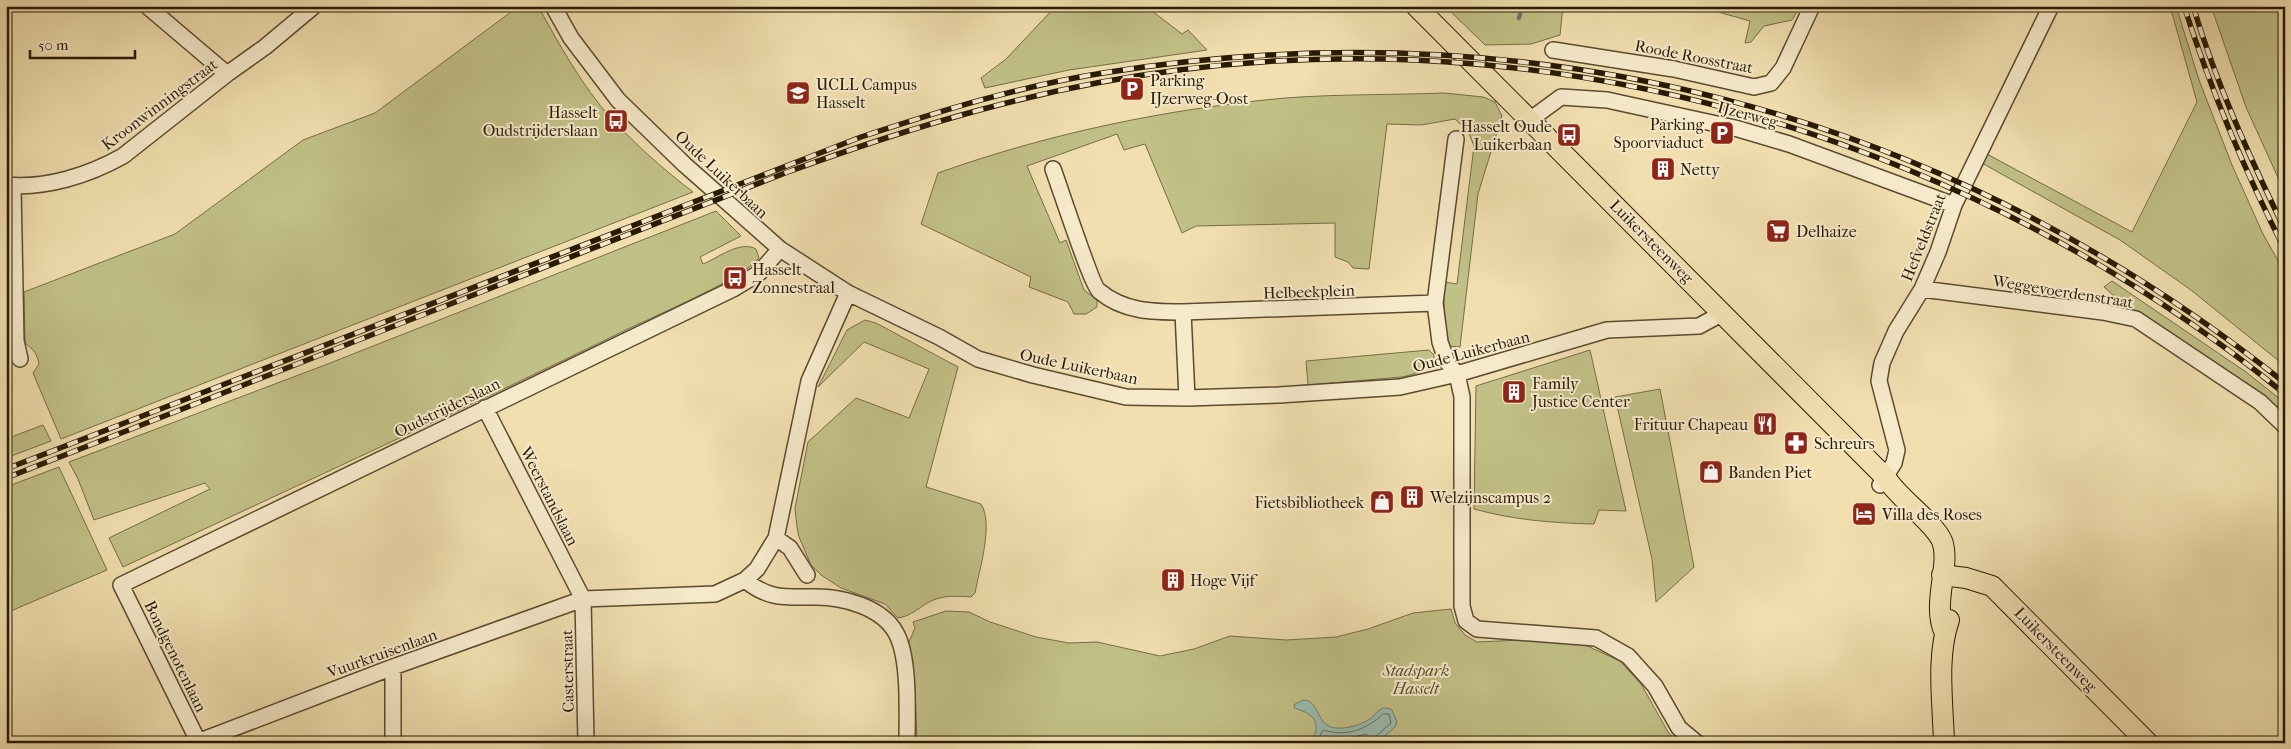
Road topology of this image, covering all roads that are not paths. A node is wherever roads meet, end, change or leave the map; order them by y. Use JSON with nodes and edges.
{"nodes":[{"id":1,"x":146,"y":6,"type":"edge"},
{"id":2,"x":314,"y":6,"type":"edge"},
{"id":3,"x":553,"y":6,"type":"edge"},
{"id":4,"x":1416,"y":6,"type":"edge"},
{"id":5,"x":1812,"y":6,"type":"edge"},
{"id":6,"x":2051,"y":6,"type":"edge"},
{"id":7,"x":1553,"y":50,"type":"dead end"},
{"id":8,"x":227,"y":74,"type":"junction"},
{"id":9,"x":1531,"y":119,"type":"junction"},
{"id":10,"x":1456,"y":139,"type":"dead end"},
{"id":11,"x":1053,"y":169,"type":"dead end"},
{"id":12,"x":10,"y":185,"type":"edge"},
{"id":13,"x":1954,"y":205,"type":"junction"},
{"id":14,"x":780,"y":249,"type":"junction"},
{"id":15,"x":1922,"y":289,"type":"junction"},
{"id":16,"x":848,"y":293,"type":"junction"},
{"id":17,"x":1435,"y":303,"type":"junction"},
{"id":18,"x":1183,"y":312,"type":"junction"},
{"id":19,"x":1723,"y":313,"type":"junction"},
{"id":20,"x":20,"y":359,"type":"dead end"},
{"id":21,"x":1457,"y":374,"type":"junction"},
{"id":22,"x":1187,"y":398,"type":"junction"},
{"id":23,"x":485,"y":408,"type":"junction"},
{"id":24,"x":2285,"y":426,"type":"edge"},
{"id":25,"x":1883,"y":482,"type":"junction"},
{"id":26,"x":776,"y":538,"type":"junction"},
{"id":27,"x":807,"y":574,"type":"dead end"},
{"id":28,"x":1947,"y":576,"type":"junction"},
{"id":29,"x":745,"y":580,"type":"junction"},
{"id":30,"x":121,"y":585,"type":"joint"},
{"id":31,"x":584,"y":599,"type":"junction"},
{"id":32,"x":393,"y":667,"type":"junction"},
{"id":33,"x":197,"y":742,"type":"edge"},
{"id":34,"x":393,"y":743,"type":"edge"},
{"id":35,"x":586,"y":743,"type":"edge"},
{"id":36,"x":907,"y":743,"type":"edge"},
{"id":37,"x":1697,"y":743,"type":"edge"},
{"id":38,"x":1944,"y":743,"type":"edge"},
{"id":39,"x":2148,"y":743,"type":"edge"}],
"edges":[{"from":1,"to":8,"type":"street"},
{"from":2,"to":8,"type":"street","name":"Kroonwinningstraat"},
{"from":3,"to":14,"type":"street","name":"Oude Luikerbaan"},
{"from":4,"to":9,"type":"main road","name":"Luikersteenweg"},
{"from":5,"to":7,"type":"street","name":"Roode Roosstraat"},
{"from":6,"to":13,"type":"street","name":"Hefveldstraat"},
{"from":8,"to":12,"type":"street","name":"Kroonwinningstraat"},
{"from":9,"to":13,"type":"street","name":"IJzerweg"},
{"from":9,"to":19,"type":"main road","name":"Luikersteenweg"},
{"from":10,"to":17,"type":"street"},
{"from":11,"to":18,"type":"street","name":"Helbeekplein"},
{"from":12,"to":20,"type":"street"},
{"from":13,"to":15,"type":"street","name":"Hefveldstraat"},
{"from":14,"to":16,"type":"street","name":"Oude Luikerbaan"},
{"from":14,"to":23,"type":"street","name":"Oudstrijderslaan"},
{"from":15,"to":24,"type":"street","name":"Weggevoerdenstraat"},
{"from":15,"to":25,"type":"street","name":"Hefveldstraat"},
{"from":16,"to":22,"type":"street","name":"Oude Luikerbaan"},
{"from":16,"to":26,"type":"street"},
{"from":17,"to":18,"type":"street","name":"Helbeekplein"},
{"from":17,"to":21,"type":"street"},
{"from":18,"to":22,"type":"street"},
{"from":19,"to":21,"type":"street","name":"Oude Luikerbaan"},
{"from":19,"to":25,"type":"main road","name":"Luikersteenweg"},
{"from":21,"to":22,"type":"street","name":"Oude Luikerbaan"},
{"from":21,"to":37,"type":"street"},
{"from":23,"to":30,"type":"street","name":"Oudstrijderslaan"},
{"from":23,"to":31,"type":"street","name":"Weerstandslaan"},
{"from":25,"to":28,"type":"main road","name":"Luikersteenweg"},
{"from":26,"to":27,"type":"street"},
{"from":26,"to":29,"type":"street"},
{"from":28,"to":38,"type":"main road"},
{"from":28,"to":39,"type":"main road","name":"Luikersteenweg"},
{"from":29,"to":31,"type":"street","name":"Vuurkruisenlaan"},
{"from":29,"to":36,"type":"street"},
{"from":30,"to":33,"type":"street","name":"Bondgenotenlaan"},
{"from":31,"to":32,"type":"street","name":"Vuurkruisenlaan"},
{"from":31,"to":35,"type":"street","name":"Casterstraat"},
{"from":32,"to":33,"type":"street","name":"Vuurkruisenlaan"},
{"from":32,"to":34,"type":"street"}]}
